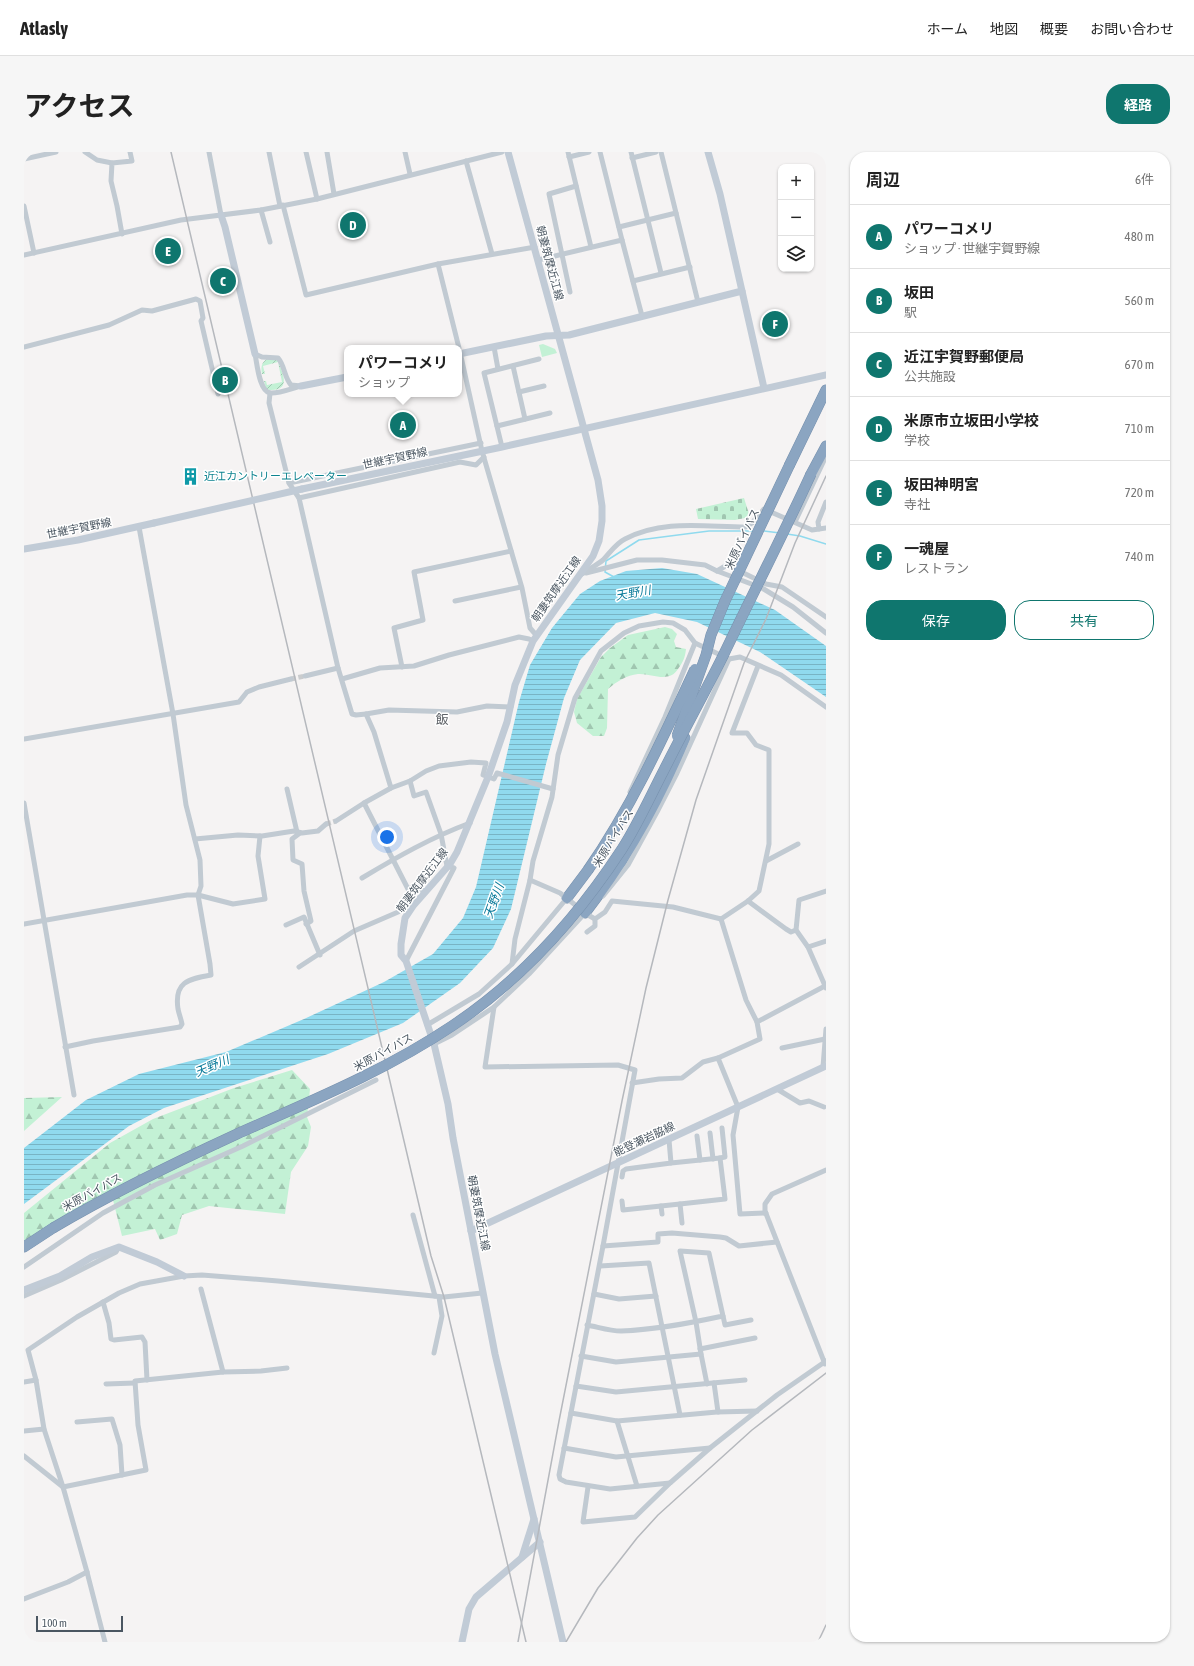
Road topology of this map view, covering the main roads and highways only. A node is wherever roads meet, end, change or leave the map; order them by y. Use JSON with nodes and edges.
{"nodes":[{"id":1,"x":508,"y":152,"type":"edge"},
{"id":2,"x":708,"y":152,"type":"edge"},
{"id":3,"x":221,"y":215,"type":"road end"},
{"id":4,"x":742,"y":291,"type":"junction"},
{"id":5,"x":558,"y":336,"type":"junction"},
{"id":6,"x":462,"y":351,"type":"edge"},
{"id":7,"x":255,"y":354,"type":"road end"},
{"id":8,"x":826,"y":375,"type":"edge"},
{"id":9,"x":344,"y":378,"type":"edge"},
{"id":10,"x":301,"y":386,"type":"road end"},
{"id":11,"x":764,"y":388,"type":"junction"},
{"id":12,"x":826,"y":390,"type":"edge"},
{"id":13,"x":584,"y":429,"type":"junction"},
{"id":14,"x":826,"y":446,"type":"edge"},
{"id":15,"x":24,"y":549,"type":"edge"},
{"id":16,"x":711,"y":635,"type":"junction"},
{"id":17,"x":696,"y":710,"type":"junction"},
{"id":18,"x":664,"y":769,"type":"junction"},
{"id":19,"x":566,"y":897,"type":"road end"},
{"id":20,"x":586,"y":914,"type":"road end"},
{"id":21,"x":824,"y":1066,"type":"edge"},
{"id":22,"x":471,"y":1231,"type":"junction"},
{"id":23,"x":24,"y":1247,"type":"edge"},
{"id":24,"x":184,"y":1276,"type":"road end"},
{"id":25,"x":24,"y":1290,"type":"edge"},
{"id":26,"x":534,"y":1518,"type":"junction"},
{"id":27,"x":540,"y":1542,"type":"junction"},
{"id":28,"x":522,"y":1557,"type":"junction"},
{"id":29,"x":462,"y":1642,"type":"edge"},
{"id":30,"x":563,"y":1642,"type":"edge"}],
"edges":[{"from":1,"to":5,"type":"main road","name":"朝妻筑摩近江線"},
{"from":2,"to":4,"type":"main road"},
{"from":3,"to":7,"type":"main road"},
{"from":4,"to":5,"type":"main road"},
{"from":4,"to":11,"type":"main road"},
{"from":5,"to":6,"type":"main road"},
{"from":5,"to":13,"type":"main road","name":"朝妻筑摩近江線"},
{"from":8,"to":11,"type":"main road","name":"世継宇賀野線"},
{"from":9,"to":10,"type":"main road"},
{"from":11,"to":13,"type":"main road","name":"世継宇賀野線"},
{"from":12,"to":16,"type":"highway","name":"米原バイパス","bridge":true},
{"from":13,"to":15,"type":"main road","name":"世継宇賀野線","bridge":true},
{"from":13,"to":22,"type":"main road","name":"朝妻筑摩近江線"},
{"from":14,"to":17,"type":"highway","name":"米原バイパス","bridge":true},
{"from":16,"to":18,"type":"highway","name":"米原バイパス","bridge":true},
{"from":16,"to":19,"type":"highway","bridge":true},
{"from":17,"to":18,"type":"highway","name":"米原バイパス","bridge":true},
{"from":17,"to":20,"type":"highway","bridge":true},
{"from":18,"to":23,"type":"highway","name":"米原バイパス","bridge":true},
{"from":21,"to":22,"type":"main road","name":"能登瀬岩脇線"},
{"from":22,"to":26,"type":"main road","name":"朝妻筑摩近江線"},
{"from":24,"to":25,"type":"main road"},
{"from":26,"to":27,"type":"main road","name":"朝妻筑摩近江線"},
{"from":26,"to":28,"type":"main road"},
{"from":27,"to":28,"type":"main road"},
{"from":27,"to":30,"type":"main road","name":"朝妻筑摩近江線"},
{"from":28,"to":29,"type":"main road"}]}
